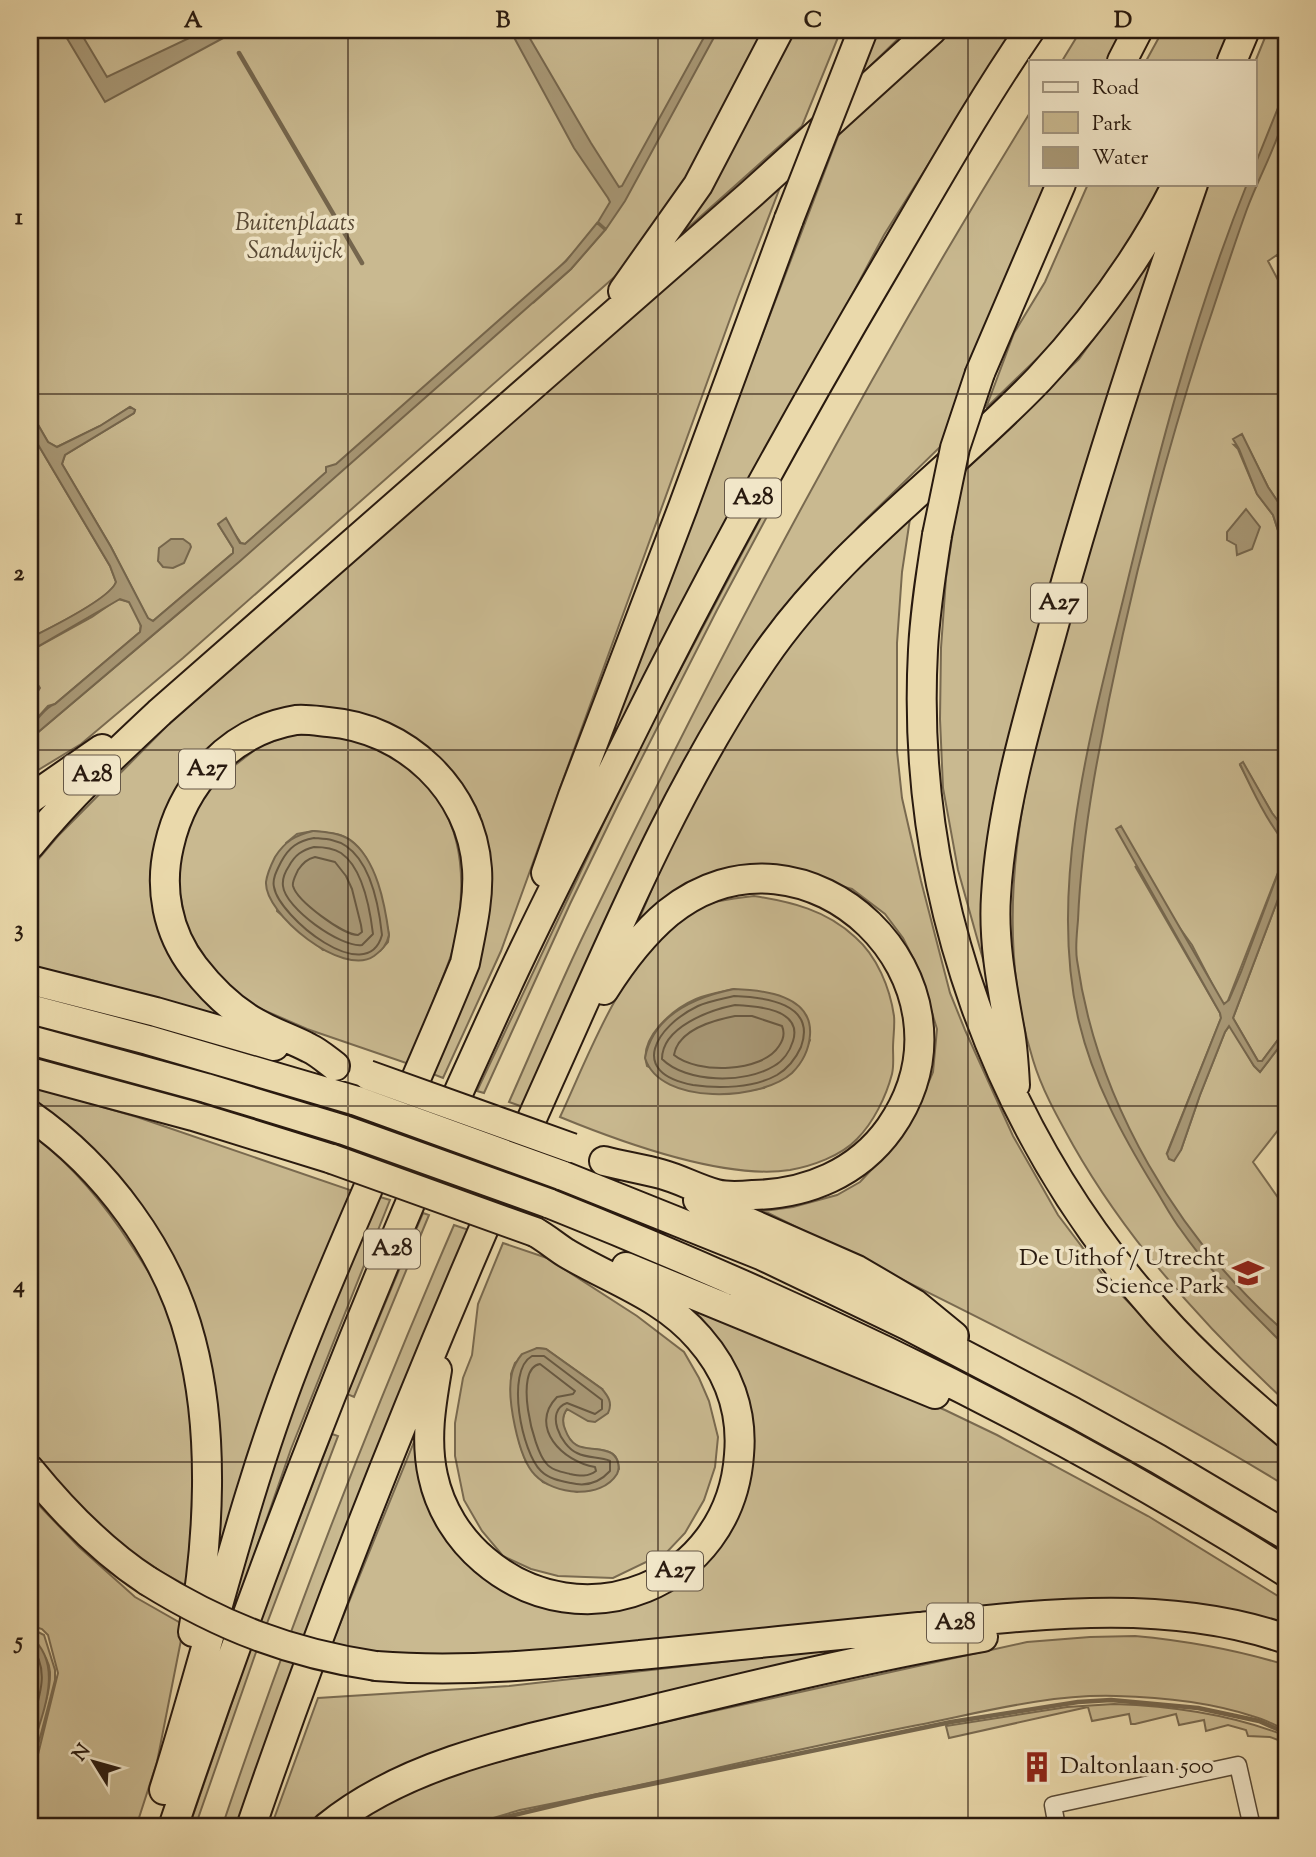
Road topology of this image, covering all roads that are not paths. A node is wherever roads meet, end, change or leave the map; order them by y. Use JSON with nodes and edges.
{"nodes":[{"id":1,"x":779,"y":30,"type":"edge"},
{"id":2,"x":863,"y":30,"type":"edge"},
{"id":3,"x":932,"y":30,"type":"edge"},
{"id":4,"x":1030,"y":30,"type":"edge"},
{"id":5,"x":1138,"y":30,"type":"edge"},
{"id":6,"x":1247,"y":30,"type":"edge"},
{"id":7,"x":1123,"y":60,"type":"edge"},
{"id":8,"x":1234,"y":60,"type":"edge"},
{"id":9,"x":1060,"y":186,"type":"edge"},
{"id":10,"x":1176,"y":186,"type":"edge"},
{"id":11,"x":1192,"y":186,"type":"edge"},
{"id":12,"x":588,"y":337,"type":"junction"},
{"id":13,"x":160,"y":712,"type":"junction"},
{"id":14,"x":30,"y":799,"type":"edge"},
{"id":15,"x":30,"y":845,"type":"edge"},
{"id":16,"x":30,"y":980,"type":"edge"},
{"id":17,"x":507,"y":985,"type":"junction"},
{"id":18,"x":30,"y":1009,"type":"edge"},
{"id":19,"x":30,"y":1040,"type":"edge"},
{"id":20,"x":563,"y":1049,"type":"junction"},
{"id":21,"x":335,"y":1066,"type":"junction"},
{"id":22,"x":30,"y":1072,"type":"edge"},
{"id":23,"x":1017,"y":1105,"type":"junction"},
{"id":24,"x":30,"y":1115,"type":"edge"},
{"id":25,"x":604,"y":1161,"type":"junction"},
{"id":26,"x":535,"y":1231,"type":"junction"},
{"id":27,"x":444,"y":1324,"type":"junction"},
{"id":28,"x":996,"y":1370,"type":"junction"},
{"id":29,"x":1286,"y":1433,"type":"edge"},
{"id":30,"x":1056,"y":1437,"type":"junction"},
{"id":31,"x":30,"y":1471,"type":"edge"},
{"id":32,"x":1286,"y":1535,"type":"edge"},
{"id":33,"x":1286,"y":1572,"type":"edge"},
{"id":34,"x":1124,"y":1613,"type":"junction"},
{"id":35,"x":1286,"y":1639,"type":"edge"},
{"id":36,"x":164,"y":1790,"type":"junction"},
{"id":37,"x":155,"y":1827,"type":"edge"},
{"id":38,"x":173,"y":1827,"type":"edge"},
{"id":39,"x":251,"y":1827,"type":"edge"},
{"id":40,"x":327,"y":1827,"type":"edge"},
{"id":41,"x":1057,"y":1827,"type":"edge"},
{"id":42,"x":1252,"y":1827,"type":"edge"}],
"edges":[{"from":1,"to":12,"type":"highway","number":"A28"},
{"from":2,"to":17,"type":"highway","number":"A28","bridge":true},
{"from":3,"to":12,"type":"highway","number":"A28"},
{"from":4,"to":17,"type":"highway","number":"A28"},
{"from":5,"to":7,"type":"highway"},
{"from":6,"to":8,"type":"highway"},
{"from":9,"to":23,"type":"highway","bridge":true},
{"from":10,"to":20,"type":"highway"},
{"from":11,"to":23,"type":"highway","number":"A27"},
{"from":12,"to":13,"type":"highway","number":"A28"},
{"from":13,"to":14,"type":"highway","number":"A28"},
{"from":13,"to":15,"type":"highway","number":"A28"},
{"from":16,"to":21,"type":"highway","number":"A27"},
{"from":17,"to":38,"type":"highway","number":"A28"},
{"from":18,"to":28,"type":"highway","number":"A27","bridge":true},
{"from":19,"to":30,"type":"highway","number":"A27","bridge":true},
{"from":20,"to":25,"type":"highway"},
{"from":20,"to":27,"type":"highway"},
{"from":21,"to":25,"type":"highway","number":"A27","bridge":true},
{"from":21,"to":36,"type":"highway","number":"A27"},
{"from":22,"to":26,"type":"highway","number":"A27","bridge":true},
{"from":23,"to":29,"type":"highway","number":"A27"},
{"from":24,"to":36,"type":"highway","number":"A27"},
{"from":25,"to":28,"type":"highway","number":"A27"},
{"from":26,"to":27,"type":"highway","number":"A27"},
{"from":26,"to":30,"type":"highway","number":"A27"},
{"from":27,"to":39,"type":"highway"},
{"from":28,"to":32,"type":"highway","number":"A27"},
{"from":30,"to":33,"type":"highway","number":"A27"},
{"from":31,"to":34,"type":"highway","number":"A28","bridge":true},
{"from":34,"to":35,"type":"highway","number":"A28"},
{"from":34,"to":40,"type":"highway","number":"A28"},
{"from":36,"to":37,"type":"highway","number":"A27"},
{"from":41,"to":42,"type":"street"}]}
